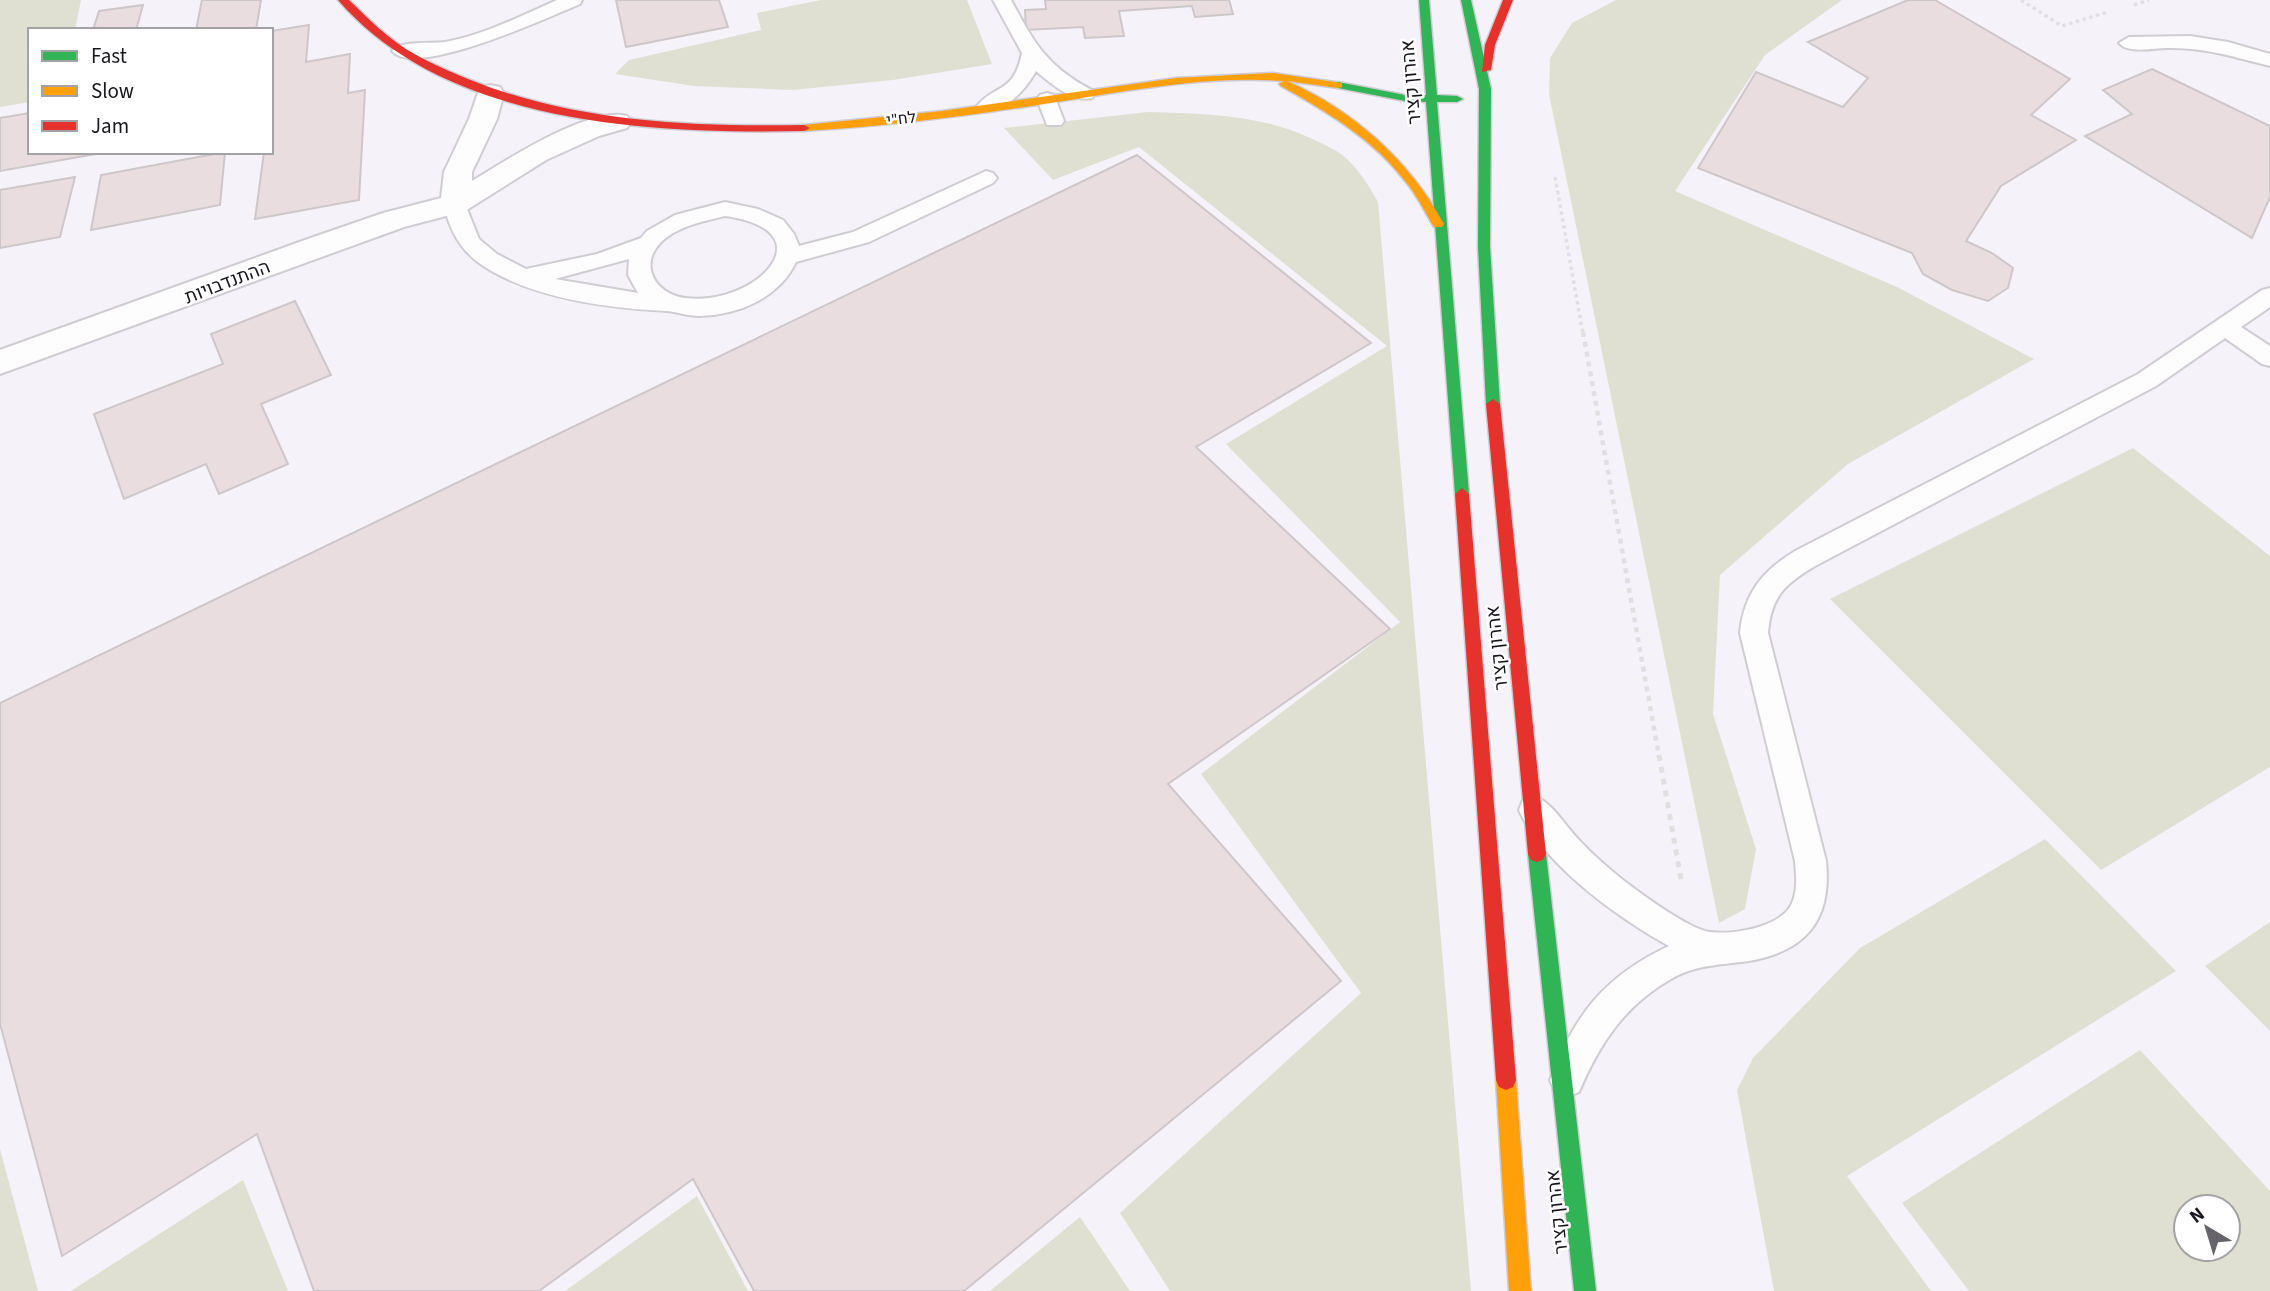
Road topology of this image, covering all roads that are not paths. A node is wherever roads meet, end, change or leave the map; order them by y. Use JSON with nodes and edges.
{"nodes":[{"id":1,"x":343,"y":0,"type":"edge"},
{"id":2,"x":573,"y":0,"type":"edge"},
{"id":3,"x":1002,"y":0,"type":"edge"},
{"id":4,"x":1424,"y":0,"type":"edge"},
{"id":5,"x":1466,"y":0,"type":"edge"},
{"id":6,"x":1508,"y":0,"type":"edge"},
{"id":7,"x":475,"y":40,"type":"junction"},
{"id":8,"x":2129,"y":43,"type":"dead end"},
{"id":9,"x":401,"y":51,"type":"junction"},
{"id":10,"x":1031,"y":53,"type":"junction"},
{"id":11,"x":2270,"y":60,"type":"edge"},
{"id":12,"x":1266,"y":75,"type":"junction"},
{"id":13,"x":461,"y":81,"type":"junction"},
{"id":14,"x":1485,"y":89,"type":"junction"},
{"id":15,"x":490,"y":93,"type":"junction"},
{"id":16,"x":1085,"y":94,"type":"junction"},
{"id":17,"x":1047,"y":99,"type":"junction"},
{"id":18,"x":1433,"y":100,"type":"junction"},
{"id":19,"x":986,"y":107,"type":"junction"},
{"id":20,"x":617,"y":121,"type":"junction"},
{"id":21,"x":1054,"y":121,"type":"dead end"},
{"id":22,"x":986,"y":178,"type":"dead end"},
{"id":23,"x":455,"y":204,"type":"junction"},
{"id":24,"x":646,"y":244,"type":"junction"},
{"id":25,"x":1444,"y":247,"type":"junction"},
{"id":26,"x":787,"y":257,"type":"junction"},
{"id":27,"x":512,"y":273,"type":"junction"},
{"id":28,"x":2270,"y":296,"type":"edge"},
{"id":29,"x":674,"y":305,"type":"junction"},
{"id":30,"x":2225,"y":327,"type":"junction"},
{"id":31,"x":2270,"y":358,"type":"edge"},
{"id":32,"x":0,"y":362,"type":"edge"},
{"id":33,"x":1532,"y":807,"type":"junction"},
{"id":34,"x":1708,"y":948,"type":"junction"},
{"id":35,"x":1564,"y":1094,"type":"junction"},
{"id":36,"x":1520,"y":1291,"type":"edge"},
{"id":37,"x":1586,"y":1291,"type":"edge"}],
"edges":[{"from":1,"to":9,"type":"street","name":"לח\"י"},
{"from":2,"to":7,"type":"lane"},
{"from":3,"to":10,"type":"lane"},
{"from":4,"to":18,"type":"street","name":"אהרון קציר"},
{"from":5,"to":14,"type":"street","name":"אהרון קציר"},
{"from":6,"to":14,"type":"street"},
{"from":7,"to":9,"type":"lane"},
{"from":7,"to":13,"type":"lane"},
{"from":8,"to":11,"type":"lane"},
{"from":9,"to":13,"type":"street","name":"לח\"י"},
{"from":10,"to":16,"type":"lane"},
{"from":10,"to":19,"type":"lane"},
{"from":12,"to":16,"type":"street","name":"לח\"י"},
{"from":12,"to":18,"type":"street","name":"לח\"י"},
{"from":12,"to":25,"type":"street"},
{"from":13,"to":15,"type":"street","name":"לח\"י"},
{"from":14,"to":18,"type":"street","name":"לח\"י"},
{"from":14,"to":33,"type":"street","name":"אהרון קציר"},
{"from":15,"to":20,"type":"street","name":"לח\"י"},
{"from":15,"to":23,"type":"street"},
{"from":16,"to":17,"type":"street","name":"לח\"י"},
{"from":17,"to":19,"type":"street","name":"לח\"י"},
{"from":17,"to":21,"type":"lane"},
{"from":18,"to":25,"type":"street","name":"אהרון קציר"},
{"from":19,"to":20,"type":"street","name":"לח\"י"},
{"from":20,"to":23,"type":"street","name":"ההתנדבויות"},
{"from":22,"to":26,"type":"lane"},
{"from":23,"to":27,"type":"lane"},
{"from":23,"to":32,"type":"street","name":"ההתנדבויות"},
{"from":24,"to":26,"type":"lane"},
{"from":24,"to":27,"type":"lane"},
{"from":24,"to":29,"type":"lane"},
{"from":25,"to":36,"type":"street","name":"אהרון קציר"},
{"from":26,"to":29,"type":"lane"},
{"from":27,"to":29,"type":"lane"},
{"from":28,"to":30,"type":"lane"},
{"from":30,"to":31,"type":"lane"},
{"from":30,"to":34,"type":"lane"},
{"from":33,"to":34,"type":"lane"},
{"from":33,"to":35,"type":"street","name":"אהרון קציר"},
{"from":34,"to":35,"type":"lane"},
{"from":35,"to":37,"type":"street","name":"אהרון קציר"}]}
